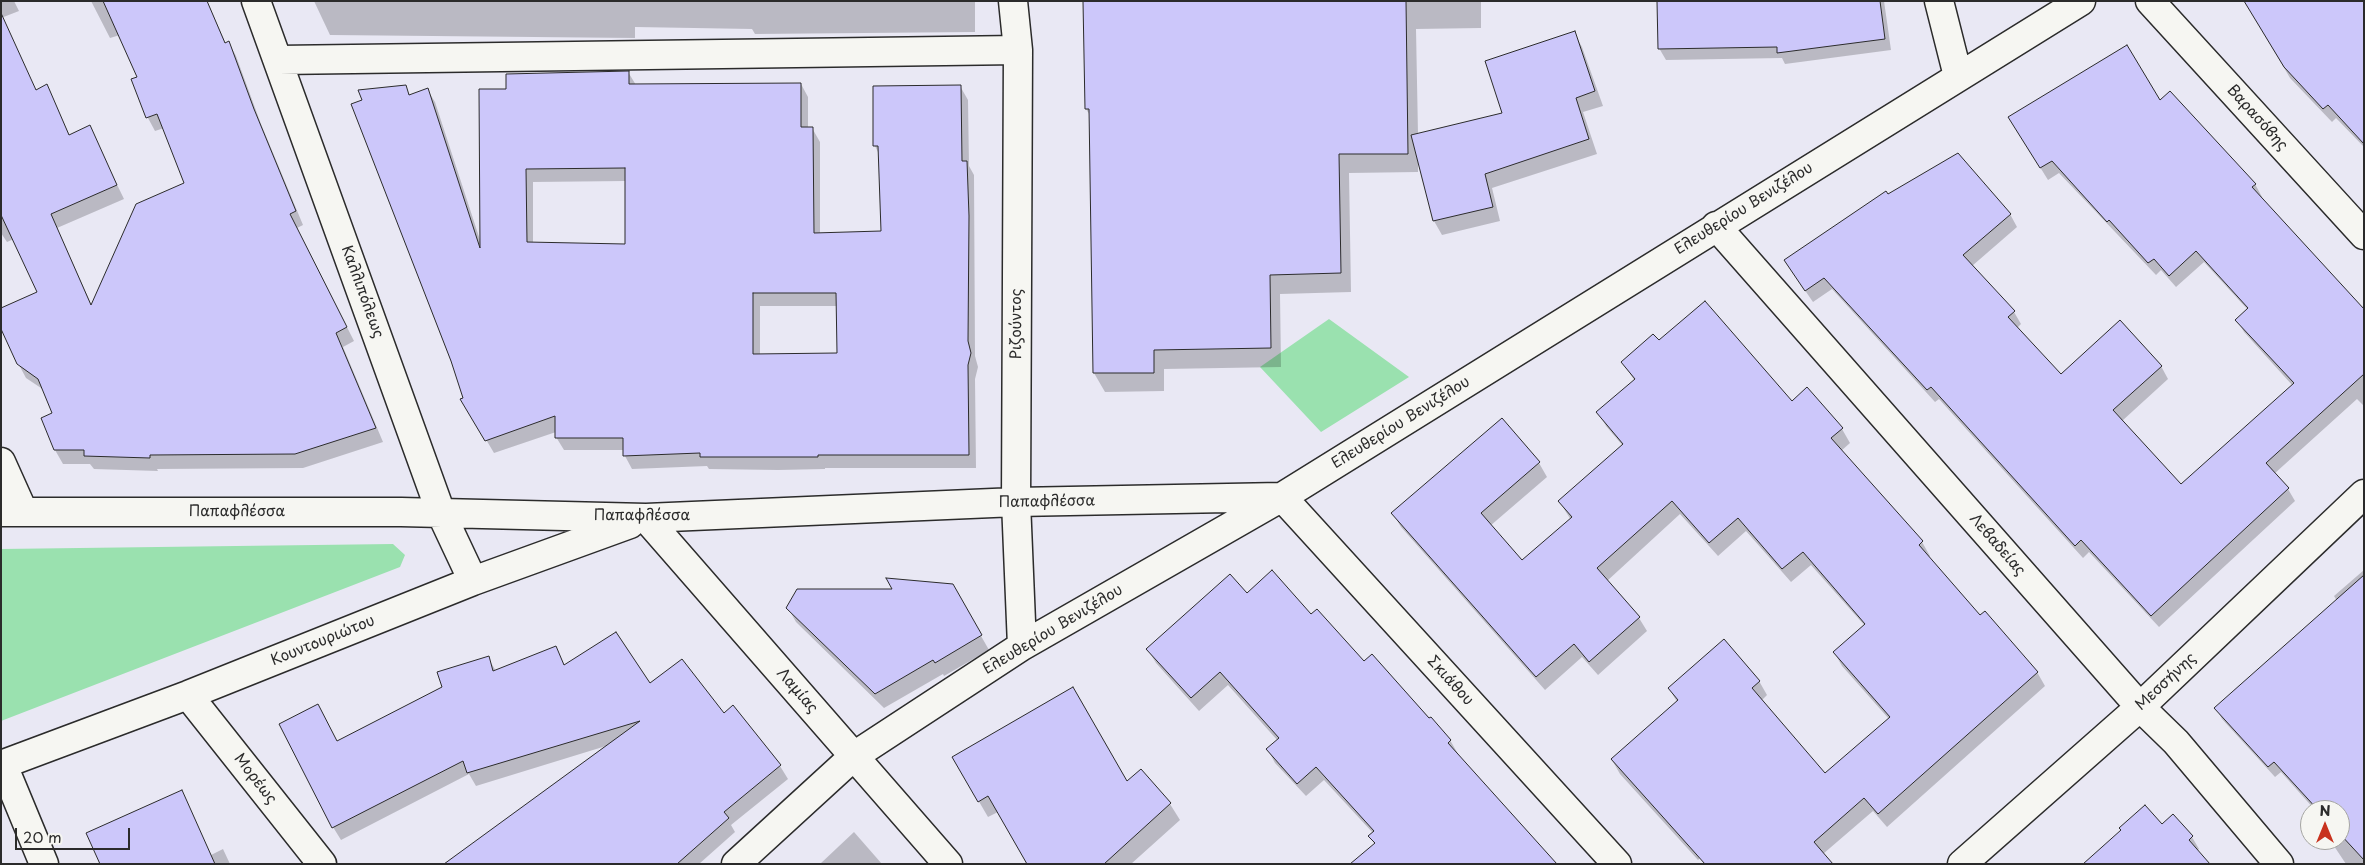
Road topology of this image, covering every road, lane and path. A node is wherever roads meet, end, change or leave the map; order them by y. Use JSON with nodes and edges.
{"nodes":[{"id":1,"x":256,"y":1,"type":"edge"},
{"id":2,"x":1013,"y":1,"type":"edge"},
{"id":3,"x":1939,"y":1,"type":"edge"},
{"id":4,"x":2080,"y":1,"type":"edge"},
{"id":5,"x":2150,"y":1,"type":"edge"},
{"id":6,"x":1018,"y":50,"type":"junction"},
{"id":7,"x":279,"y":60,"type":"junction"},
{"id":8,"x":1958,"y":76,"type":"junction"},
{"id":9,"x":1716,"y":226,"type":"junction"},
{"id":10,"x":2364,"y":235,"type":"edge"},
{"id":11,"x":1,"y":462,"type":"edge"},
{"id":12,"x":2364,"y":494,"type":"edge"},
{"id":13,"x":1282,"y":497,"type":"junction"},
{"id":14,"x":1016,"y":502,"type":"junction"},
{"id":15,"x":12,"y":512,"type":"edge"},
{"id":16,"x":441,"y":513,"type":"junction"},
{"id":17,"x":646,"y":518,"type":"junction"},
{"id":18,"x":473,"y":581,"type":"junction"},
{"id":19,"x":1022,"y":646,"type":"junction"},
{"id":20,"x":188,"y":694,"type":"junction"},
{"id":21,"x":2140,"y":707,"type":"junction"},
{"id":22,"x":854,"y":756,"type":"junction"},
{"id":23,"x":2,"y":765,"type":"edge"},
{"id":24,"x":44,"y":864,"type":"edge"},
{"id":25,"x":322,"y":864,"type":"edge"},
{"id":26,"x":736,"y":864,"type":"edge"},
{"id":27,"x":948,"y":864,"type":"edge"},
{"id":28,"x":1617,"y":864,"type":"edge"},
{"id":29,"x":1962,"y":864,"type":"edge"},
{"id":30,"x":2279,"y":864,"type":"edge"}],
"edges":[{"from":1,"to":7,"type":"street","name":"Καλλιπόλεως"},
{"from":2,"to":6,"type":"street","name":"Ριζούντος"},
{"from":3,"to":8,"type":"street"},
{"from":4,"to":8,"type":"street","name":"Ελευθερίου Βενιζέλου"},
{"from":5,"to":10,"type":"street","name":"Βαρασόβης"},
{"from":6,"to":7,"type":"street"},
{"from":6,"to":14,"type":"street","name":"Ριζούντος"},
{"from":7,"to":16,"type":"street","name":"Καλλιπόλεως"},
{"from":8,"to":9,"type":"street","name":"Ελευθερίου Βενιζέλου"},
{"from":9,"to":13,"type":"street","name":"Ελευθερίου Βενιζέλου"},
{"from":9,"to":21,"type":"street","name":"Λεβαδείας"},
{"from":11,"to":15,"type":"street"},
{"from":12,"to":21,"type":"street","name":"Μεσσήνης"},
{"from":13,"to":14,"type":"street","name":"Παπαφλέσσα"},
{"from":13,"to":19,"type":"street","name":"Ελευθερίου Βενιζέλου"},
{"from":13,"to":28,"type":"street","name":"Σκιάθου"},
{"from":14,"to":17,"type":"street","name":"Παπαφλέσσα"},
{"from":14,"to":19,"type":"street","name":"Ριζούντος"},
{"from":15,"to":16,"type":"street","name":"Παπαφλέσσα"},
{"from":16,"to":17,"type":"street","name":"Παπαφλέσσα"},
{"from":16,"to":18,"type":"street","name":"Καλλιπόλεως"},
{"from":17,"to":18,"type":"street","name":"Κουντουριώτου"},
{"from":17,"to":22,"type":"street","name":"Λαμίας"},
{"from":18,"to":20,"type":"street","name":"Κουντουριώτου"},
{"from":19,"to":22,"type":"street","name":"Ελευθερίου Βενιζέλου"},
{"from":20,"to":23,"type":"street","name":"Κουντουριώτου"},
{"from":20,"to":25,"type":"street","name":"Μορέως"},
{"from":21,"to":29,"type":"street","name":"Μεσσήνης"},
{"from":21,"to":30,"type":"street","name":"Λεβαδείας"},
{"from":22,"to":26,"type":"street","name":"Ελευθερίου Βενιζέλου"},
{"from":22,"to":27,"type":"street","name":"Λαμίας"},
{"from":23,"to":24,"type":"street"}]}
